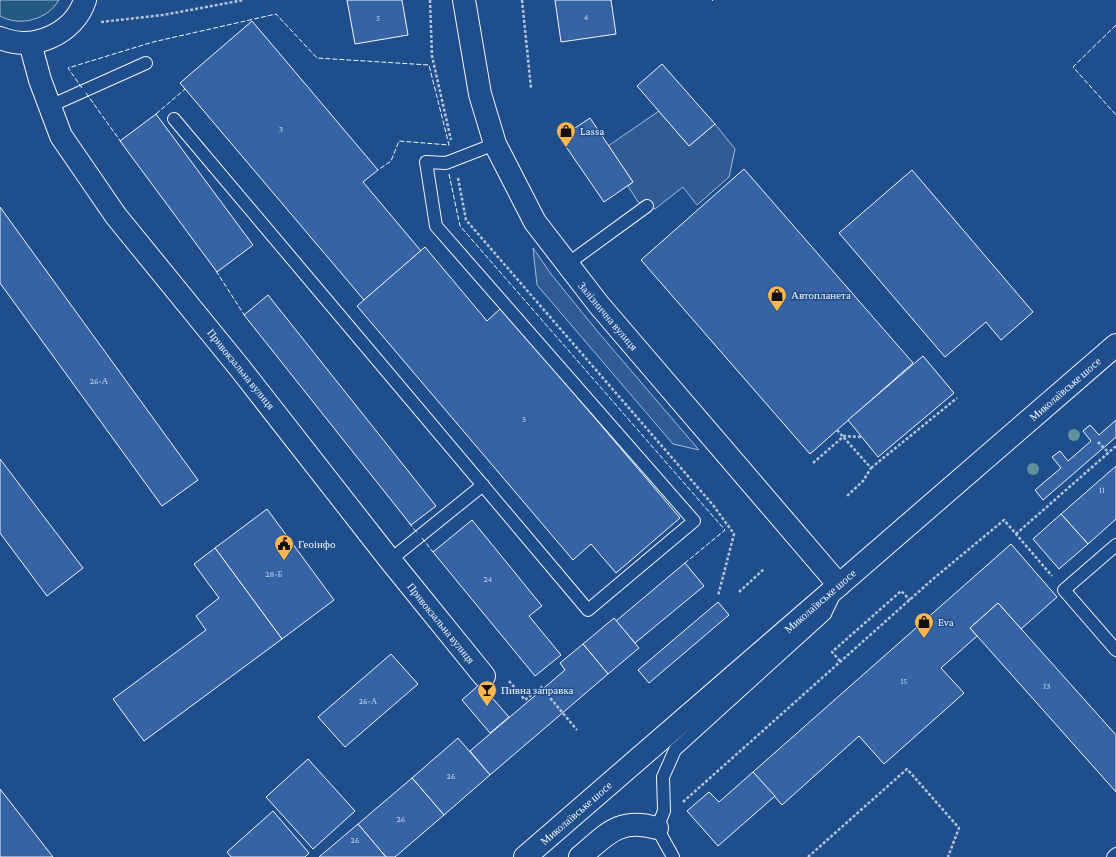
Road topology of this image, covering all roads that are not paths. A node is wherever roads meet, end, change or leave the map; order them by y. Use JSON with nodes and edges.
{"nodes":[{"id":1,"x":86,"y":0,"type":"edge"},
{"id":2,"x":464,"y":0,"type":"edge"},
{"id":3,"x":0,"y":38,"type":"edge"},
{"id":4,"x":30,"y":44,"type":"junction"},
{"id":5,"x":146,"y":63,"type":"dead end"},
{"id":6,"x":50,"y":106,"type":"junction"},
{"id":7,"x":174,"y":120,"type":"dead end"},
{"id":8,"x":495,"y":144,"type":"junction"},
{"id":9,"x":646,"y":206,"type":"dead end"},
{"id":10,"x":566,"y":265,"type":"junction"},
{"id":11,"x":1116,"y":345,"type":"edge"},
{"id":12,"x":482,"y":485,"type":"junction"},
{"id":13,"x":1116,"y":545,"type":"edge"},
{"id":14,"x":390,"y":560,"type":"junction"},
{"id":15,"x":838,"y":585,"type":"junction"},
{"id":16,"x":1116,"y":650,"type":"edge"},
{"id":17,"x":484,"y":676,"type":"road end"},
{"id":18,"x":657,"y":828,"type":"junction"},
{"id":19,"x":1116,"y":855,"type":"edge"},
{"id":20,"x":525,"y":857,"type":"edge"},
{"id":21,"x":580,"y":857,"type":"edge"},
{"id":22,"x":673,"y":857,"type":"edge"},
{"id":23,"x":1113,"y":857,"type":"edge"}],
"edges":[{"from":1,"to":4,"type":"street"},
{"from":2,"to":8,"type":"street","name":"Залізнична вулиця"},
{"from":3,"to":4,"type":"street"},
{"from":4,"to":6,"type":"street","name":"Привокзальна вулиця"},
{"from":5,"to":6,"type":"lane"},
{"from":6,"to":14,"type":"street","name":"Привокзальна вулиця"},
{"from":7,"to":12,"type":"lane"},
{"from":8,"to":10,"type":"street","name":"Залізнична вулиця"},
{"from":8,"to":12,"type":"lane"},
{"from":9,"to":10,"type":"lane"},
{"from":10,"to":15,"type":"street","name":"Залізнична вулиця"},
{"from":11,"to":15,"type":"street","name":"Миколаївське шосе"},
{"from":12,"to":14,"type":"lane"},
{"from":13,"to":16,"type":"lane"},
{"from":14,"to":17,"type":"street","name":"Привокзальна вулиця"},
{"from":15,"to":18,"type":"lane"},
{"from":15,"to":20,"type":"street","name":"Миколаївське шосе"},
{"from":18,"to":21,"type":"street"},
{"from":18,"to":22,"type":"lane"},
{"from":19,"to":23,"type":"lane"}]}
